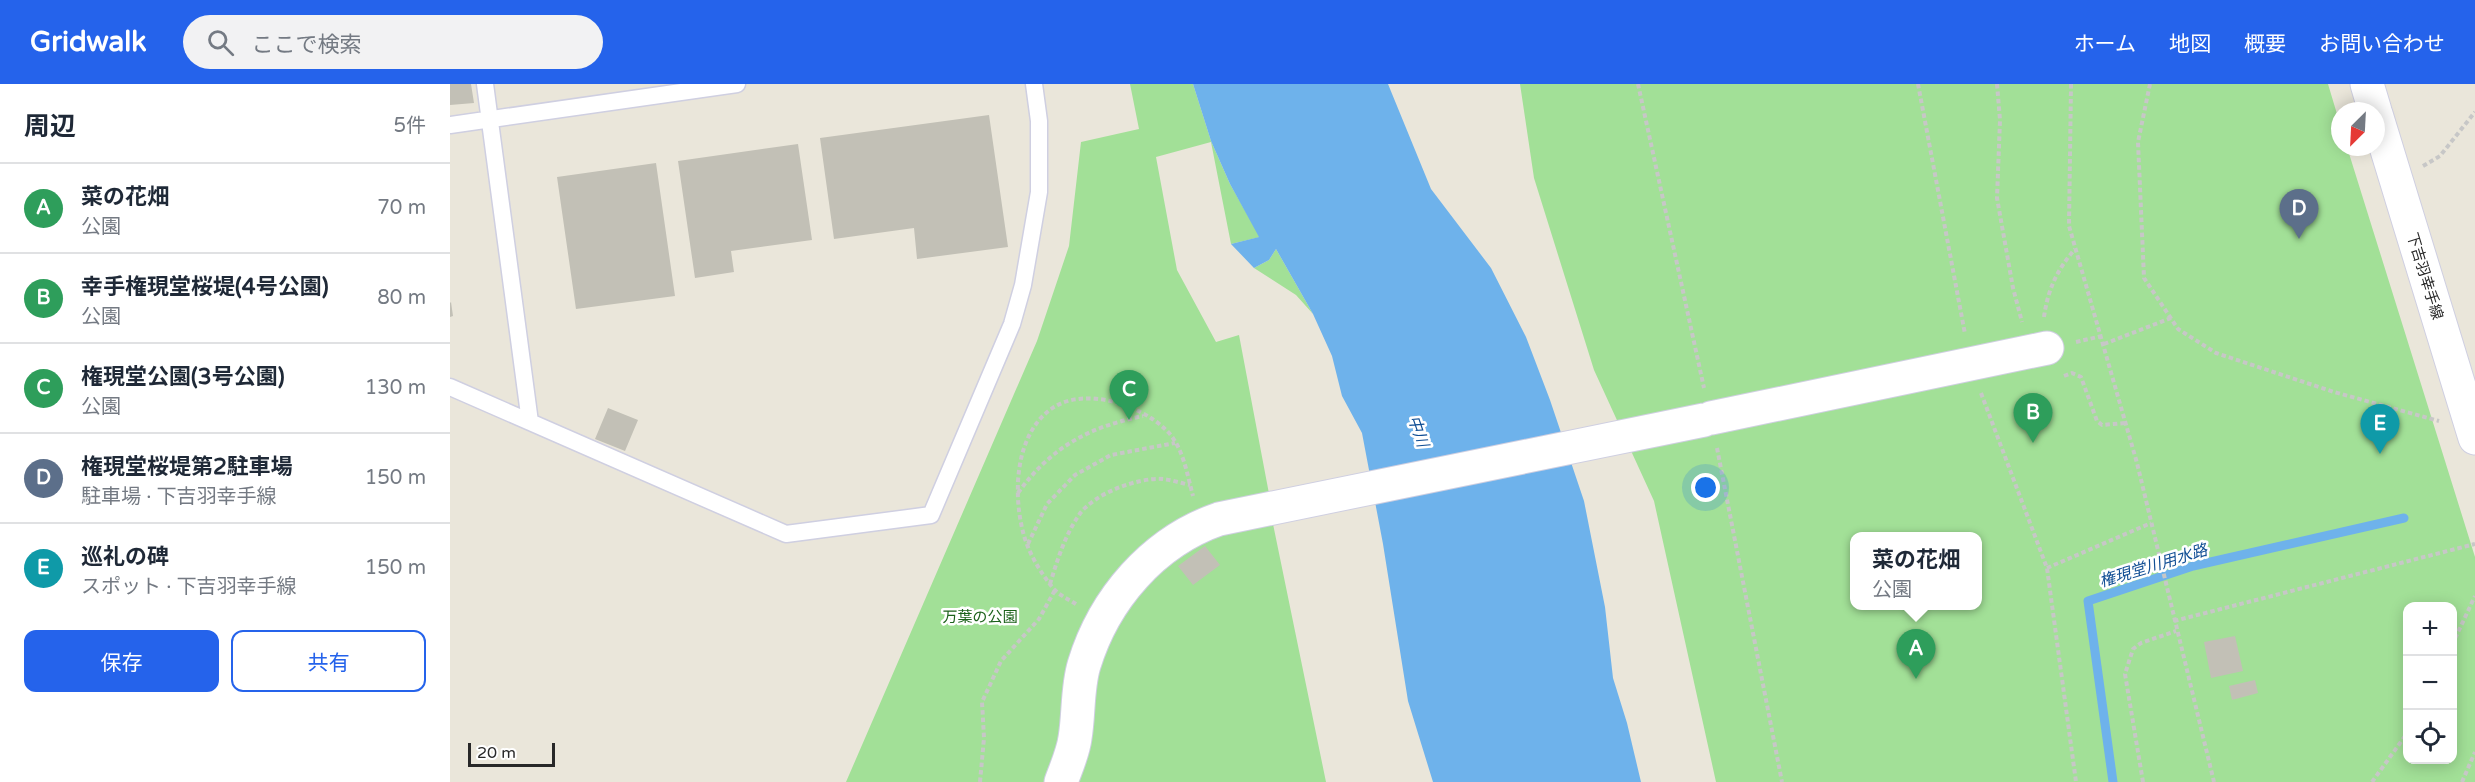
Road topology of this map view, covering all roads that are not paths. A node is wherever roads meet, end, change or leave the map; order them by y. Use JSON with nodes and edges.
{"nodes":[{"id":1,"x":485,"y":84,"type":"edge"},
{"id":2,"x":736,"y":84,"type":"edge"},
{"id":3,"x":1034,"y":84,"type":"edge"},
{"id":4,"x":2367,"y":84,"type":"edge"},
{"id":5,"x":2373,"y":102,"type":"edge"},
{"id":6,"x":490,"y":119,"type":"junction"},
{"id":7,"x":450,"y":125,"type":"edge"},
{"id":8,"x":2385,"y":142,"type":"edge"},
{"id":9,"x":2039,"y":350,"type":"road end"},
{"id":10,"x":450,"y":387,"type":"edge"},
{"id":11,"x":530,"y":422,"type":"junction"},
{"id":12,"x":2475,"y":438,"type":"edge"},
{"id":13,"x":1061,"y":782,"type":"edge"}],
"edges":[{"from":1,"to":6,"type":"lane"},
{"from":2,"to":6,"type":"lane"},
{"from":3,"to":11,"type":"lane"},
{"from":4,"to":5,"type":"street","name":"下吉羽幸手線"},
{"from":6,"to":7,"type":"lane"},
{"from":6,"to":11,"type":"lane"},
{"from":8,"to":12,"type":"street","name":"下吉羽幸手線"},
{"from":9,"to":13,"type":"street"},
{"from":10,"to":11,"type":"lane"}]}
